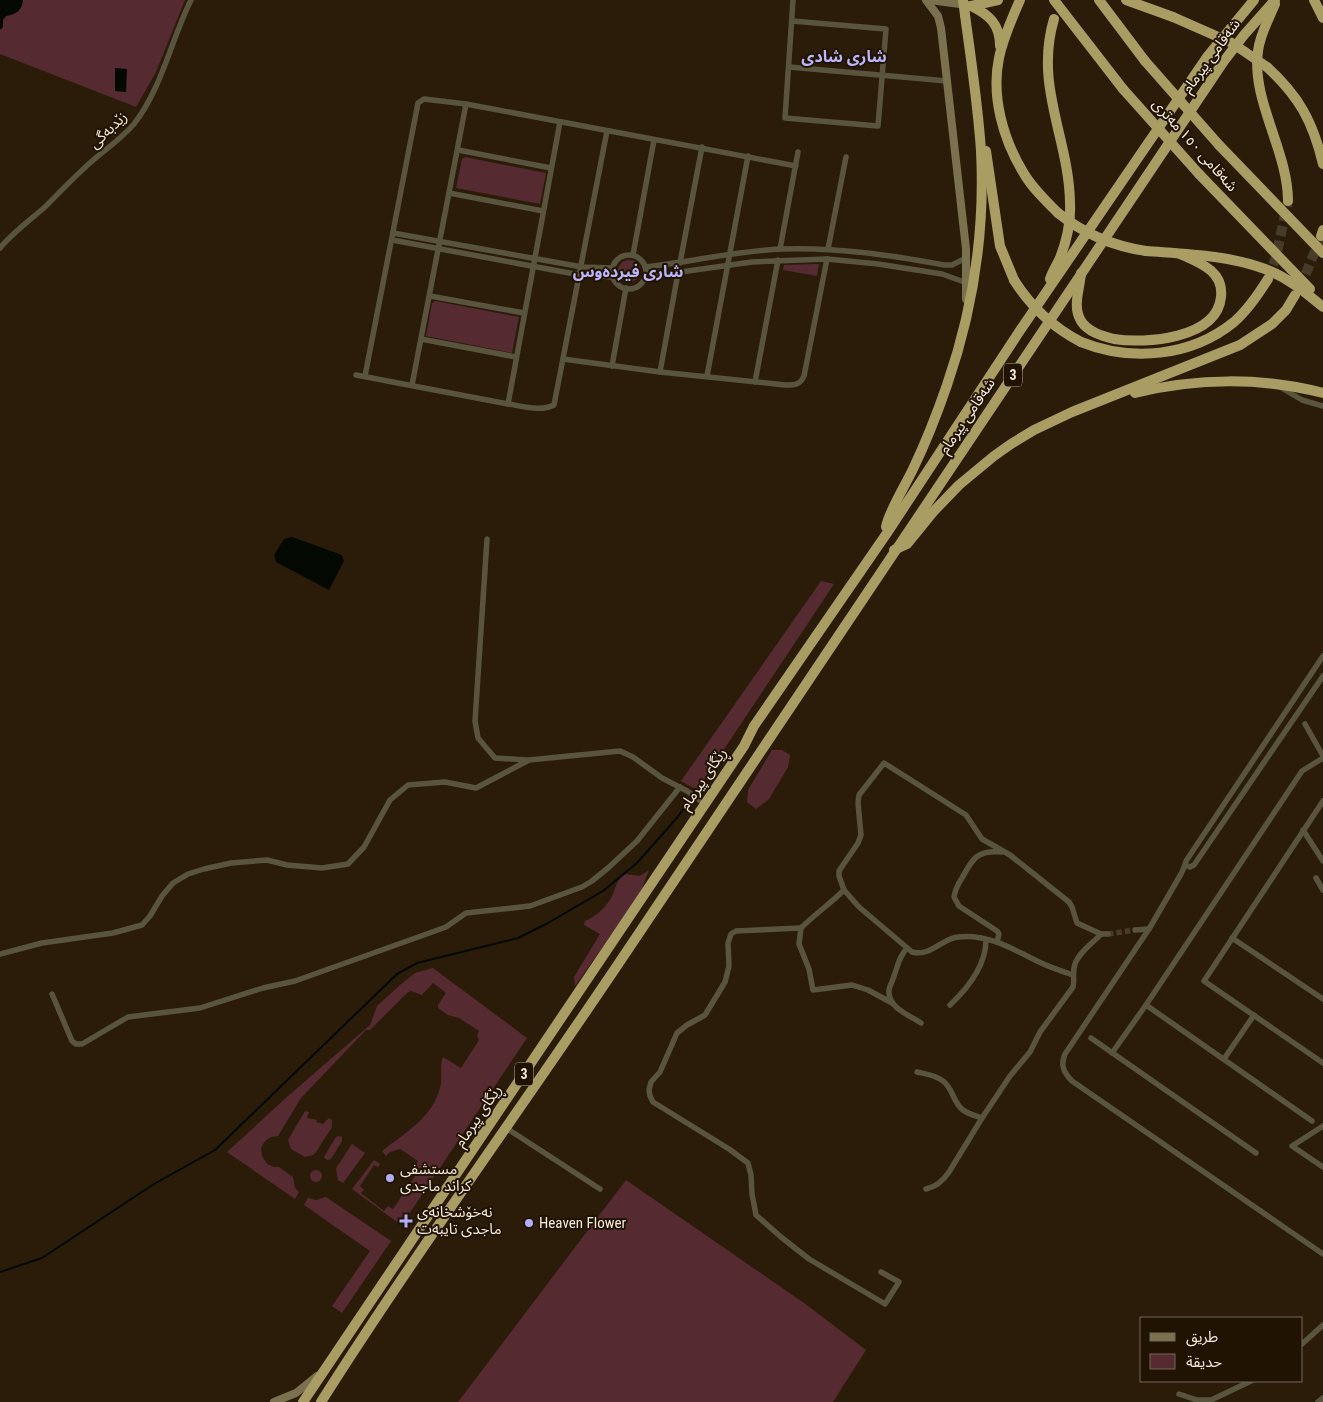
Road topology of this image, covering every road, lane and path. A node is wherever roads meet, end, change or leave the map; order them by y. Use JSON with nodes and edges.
{"nodes":[{"id":1,"x":191,"y":0,"type":"edge"},
{"id":2,"x":794,"y":0,"type":"edge"},
{"id":3,"x":926,"y":0,"type":"edge"},
{"id":4,"x":930,"y":0,"type":"edge"},
{"id":5,"x":998,"y":0,"type":"edge"},
{"id":6,"x":1020,"y":0,"type":"edge"},
{"id":7,"x":1054,"y":0,"type":"edge"},
{"id":8,"x":1099,"y":0,"type":"edge"},
{"id":9,"x":1126,"y":0,"type":"edge"},
{"id":10,"x":1254,"y":0,"type":"edge"},
{"id":11,"x":1276,"y":0,"type":"edge"},
{"id":12,"x":967,"y":3,"type":"edge"},
{"id":13,"x":1054,"y":19,"type":"dead end"},
{"id":14,"x":792,"y":21,"type":"junction"},
{"id":15,"x":999,"y":58,"type":"junction"},
{"id":16,"x":788,"y":67,"type":"junction"},
{"id":17,"x":882,"y":75,"type":"junction"},
{"id":18,"x":947,"y":81,"type":"junction"},
{"id":19,"x":466,"y":104,"type":"junction"},
{"id":20,"x":978,"y":111,"type":"junction"},
{"id":21,"x":560,"y":122,"type":"junction"},
{"id":22,"x":607,"y":131,"type":"junction"},
{"id":23,"x":654,"y":140,"type":"junction"},
{"id":24,"x":702,"y":147,"type":"junction"},
{"id":25,"x":458,"y":150,"type":"junction"},
{"id":26,"x":798,"y":152,"type":"dead end"},
{"id":27,"x":748,"y":156,"type":"junction"},
{"id":28,"x":846,"y":157,"type":"dead end"},
{"id":29,"x":1323,"y":164,"type":"edge"},
{"id":30,"x":796,"y":166,"type":"junction"},
{"id":31,"x":551,"y":168,"type":"junction"},
{"id":32,"x":450,"y":193,"type":"junction"},
{"id":33,"x":1288,"y":201,"type":"tunnel mouth"},
{"id":34,"x":543,"y":211,"type":"junction"},
{"id":35,"x":393,"y":236,"type":"junction"},
{"id":36,"x":440,"y":245,"type":"junction"},
{"id":37,"x":0,"y":248,"type":"edge"},
{"id":38,"x":780,"y":249,"type":"junction"},
{"id":39,"x":828,"y":249,"type":"junction"},
{"id":40,"x":1323,"y":253,"type":"edge"},
{"id":41,"x":730,"y":254,"type":"junction"},
{"id":42,"x":1180,"y":254,"type":"junction"},
{"id":43,"x":633,"y":255,"type":"junction"},
{"id":44,"x":966,"y":258,"type":"junction"},
{"id":45,"x":534,"y":259,"type":"junction"},
{"id":46,"x":827,"y":259,"type":"junction"},
{"id":47,"x":778,"y":260,"type":"junction"},
{"id":48,"x":680,"y":263,"type":"junction"},
{"id":49,"x":727,"y":265,"type":"junction"},
{"id":50,"x":533,"y":266,"type":"junction"},
{"id":51,"x":645,"y":266,"type":"junction"},
{"id":52,"x":582,"y":267,"type":"junction"},
{"id":53,"x":612,"y":268,"type":"junction"},
{"id":54,"x":1081,"y":271,"type":"junction"},
{"id":55,"x":678,"y":273,"type":"junction"},
{"id":56,"x":580,"y":275,"type":"junction"},
{"id":57,"x":613,"y":277,"type":"junction"},
{"id":58,"x":645,"y":277,"type":"junction"},
{"id":59,"x":1268,"y":279,"type":"tunnel mouth"},
{"id":60,"x":967,"y":283,"type":"junction"},
{"id":61,"x":626,"y":288,"type":"junction"},
{"id":62,"x":1048,"y":290,"type":"junction"},
{"id":63,"x":1296,"y":295,"type":"tunnel mouth"},
{"id":64,"x":430,"y":296,"type":"junction"},
{"id":65,"x":1323,"y":302,"type":"edge"},
{"id":66,"x":1323,"y":307,"type":"edge"},
{"id":67,"x":524,"y":314,"type":"junction"},
{"id":68,"x":965,"y":316,"type":"junction"},
{"id":69,"x":421,"y":339,"type":"junction"},
{"id":70,"x":516,"y":357,"type":"junction"},
{"id":71,"x":563,"y":359,"type":"junction"},
{"id":72,"x":612,"y":366,"type":"junction"},
{"id":73,"x":660,"y":372,"type":"junction"},
{"id":74,"x":356,"y":375,"type":"dead end"},
{"id":75,"x":365,"y":376,"type":"junction"},
{"id":76,"x":707,"y":376,"type":"junction"},
{"id":77,"x":755,"y":382,"type":"junction"},
{"id":78,"x":412,"y":385,"type":"junction"},
{"id":79,"x":1276,"y":385,"type":"junction"},
{"id":80,"x":1323,"y":393,"type":"edge"},
{"id":81,"x":1098,"y":403,"type":"junction"},
{"id":82,"x":508,"y":404,"type":"junction"},
{"id":83,"x":1323,"y":406,"type":"edge"},
{"id":84,"x":886,"y":534,"type":"junction"},
{"id":85,"x":487,"y":539,"type":"dead end"},
{"id":86,"x":894,"y":551,"type":"junction"},
{"id":87,"x":1323,"y":656,"type":"edge"},
{"id":88,"x":1323,"y":676,"type":"edge"},
{"id":89,"x":1290,"y":706,"type":"junction"},
{"id":90,"x":1298,"y":713,"type":"junction"},
{"id":91,"x":1306,"y":724,"type":"dead end"},
{"id":92,"x":744,"y":746,"type":"joint"},
{"id":93,"x":756,"y":754,"type":"joint"},
{"id":94,"x":1323,"y":757,"type":"edge"},
{"id":95,"x":529,"y":760,"type":"junction"},
{"id":96,"x":680,"y":787,"type":"junction"},
{"id":97,"x":1323,"y":801,"type":"edge"},
{"id":98,"x":705,"y":804,"type":"junction"},
{"id":99,"x":1223,"y":805,"type":"junction"},
{"id":100,"x":1231,"y":811,"type":"junction"},
{"id":101,"x":1303,"y":830,"type":"junction"},
{"id":102,"x":1004,"y":852,"type":"junction"},
{"id":103,"x":1323,"y":860,"type":"edge"},
{"id":104,"x":1185,"y":865,"type":"junction"},
{"id":105,"x":1316,"y":878,"type":"dead end"},
{"id":106,"x":844,"y":890,"type":"junction"},
{"id":107,"x":1323,"y":890,"type":"edge"},
{"id":108,"x":801,"y":928,"type":"junction"},
{"id":109,"x":1149,"y":929,"type":"junction"},
{"id":110,"x":1135,"y":930,"type":"tunnel mouth"},
{"id":111,"x":1232,"y":938,"type":"junction"},
{"id":112,"x":986,"y":940,"type":"junction"},
{"id":113,"x":997,"y":942,"type":"junction"},
{"id":114,"x":907,"y":948,"type":"junction"},
{"id":115,"x":0,"y":954,"type":"edge"},
{"id":116,"x":1073,"y":976,"type":"junction"},
{"id":117,"x":52,"y":994,"type":"dead end"},
{"id":118,"x":1323,"y":1000,"type":"edge"},
{"id":119,"x":892,"y":1003,"type":"junction"},
{"id":120,"x":1146,"y":1005,"type":"junction"},
{"id":121,"x":950,"y":1006,"type":"dead end"},
{"id":122,"x":1254,"y":1015,"type":"junction"},
{"id":123,"x":921,"y":1023,"type":"dead end"},
{"id":124,"x":1091,"y":1038,"type":"dead end"},
{"id":125,"x":1112,"y":1053,"type":"junction"},
{"id":126,"x":1224,"y":1059,"type":"junction"},
{"id":127,"x":1323,"y":1063,"type":"edge"},
{"id":128,"x":916,"y":1072,"type":"dead end"},
{"id":129,"x":982,"y":1118,"type":"junction"},
{"id":130,"x":1312,"y":1120,"type":"dead end"},
{"id":131,"x":1323,"y":1126,"type":"edge"},
{"id":132,"x":506,"y":1128,"type":"junction"},
{"id":133,"x":1256,"y":1153,"type":"dead end"},
{"id":134,"x":1323,"y":1167,"type":"edge"},
{"id":135,"x":600,"y":1189,"type":"dead end"},
{"id":136,"x":926,"y":1189,"type":"dead end"},
{"id":137,"x":1323,"y":1254,"type":"edge"},
{"id":138,"x":881,"y":1272,"type":"dead end"},
{"id":139,"x":389,"y":1273,"type":"junction"},
{"id":140,"x":400,"y":1281,"type":"junction"},
{"id":141,"x":1322,"y":1327,"type":"edge"},
{"id":142,"x":1303,"y":1343,"type":"edge"},
{"id":143,"x":325,"y":1368,"type":"junction"},
{"id":144,"x":1249,"y":1382,"type":"edge"},
{"id":145,"x":1323,"y":1398,"type":"edge"},
{"id":146,"x":1210,"y":1401,"type":"edge"},
{"id":147,"x":274,"y":1402,"type":"edge"},
{"id":148,"x":303,"y":1402,"type":"edge"},
{"id":149,"x":321,"y":1402,"type":"edge"},
{"id":150,"x":1184,"y":1402,"type":"edge"},
{"id":151,"x":1318,"y":1402,"type":"edge"}],
"edges":[{"from":1,"to":37,"type":"street","name":"زێدبەگی"},
{"from":2,"to":14,"type":"street"},
{"from":3,"to":18,"type":"street"},
{"from":4,"to":12,"type":"street"},
{"from":5,"to":12,"type":"highway"},
{"from":6,"to":15,"type":"highway"},
{"from":7,"to":65,"type":"highway","name":"شەقامی ١٥٠ مەتری","bridge":true},
{"from":8,"to":40,"type":"highway","name":"شەقامی ١٥٠ مەتری","bridge":true},
{"from":9,"to":29,"type":"highway","bridge":true},
{"from":10,"to":62,"type":"highway","name":"شەقامی پیرمام","number":"3"},
{"from":11,"to":33,"type":"highway"},
{"from":11,"to":54,"type":"highway","name":"شەقامی پیرمام","number":"3"},
{"from":12,"to":15,"type":"highway"},
{"from":12,"to":20,"type":"highway","bridge":true},
{"from":13,"to":62,"type":"highway"},
{"from":14,"to":16,"type":"street"},
{"from":14,"to":17,"type":"street"},
{"from":15,"to":42,"type":"highway","bridge":true},
{"from":16,"to":17,"type":"street"},
{"from":16,"to":17,"type":"street"},
{"from":17,"to":18,"type":"street"},
{"from":18,"to":44,"type":"street"},
{"from":19,"to":21,"type":"street"},
{"from":19,"to":25,"type":"street"},
{"from":19,"to":35,"type":"street"},
{"from":20,"to":59,"type":"highway","bridge":true},
{"from":20,"to":68,"type":"highway"},
{"from":21,"to":22,"type":"street"},
{"from":21,"to":31,"type":"street"},
{"from":22,"to":23,"type":"street"},
{"from":22,"to":52,"type":"street"},
{"from":23,"to":24,"type":"street"},
{"from":23,"to":43,"type":"street"},
{"from":24,"to":27,"type":"street"},
{"from":24,"to":48,"type":"street"},
{"from":25,"to":31,"type":"street"},
{"from":25,"to":32,"type":"street"},
{"from":26,"to":30,"type":"street"},
{"from":27,"to":30,"type":"street"},
{"from":27,"to":41,"type":"street"},
{"from":28,"to":39,"type":"street"},
{"from":30,"to":38,"type":"street"},
{"from":31,"to":34,"type":"street"},
{"from":32,"to":34,"type":"street"},
{"from":32,"to":36,"type":"street"},
{"from":34,"to":45,"type":"street"},
{"from":35,"to":36,"type":"street"},
{"from":35,"to":75,"type":"street"},
{"from":36,"to":45,"type":"street"},
{"from":36,"to":50,"type":"street"},
{"from":36,"to":64,"type":"street"},
{"from":38,"to":39,"type":"street"},
{"from":38,"to":41,"type":"street"},
{"from":39,"to":44,"type":"street"},
{"from":41,"to":48,"type":"street"},
{"from":41,"to":49,"type":"street"},
{"from":42,"to":54,"type":"highway"},
{"from":42,"to":66,"type":"highway"},
{"from":43,"to":51,"type":"street"},
{"from":43,"to":53,"type":"street"},
{"from":44,"to":60,"type":"street"},
{"from":45,"to":50,"type":"street"},
{"from":45,"to":52,"type":"street"},
{"from":46,"to":47,"type":"street"},
{"from":46,"to":60,"type":"street"},
{"from":46,"to":77,"type":"street"},
{"from":47,"to":49,"type":"street"},
{"from":47,"to":77,"type":"street"},
{"from":48,"to":51,"type":"street"},
{"from":49,"to":55,"type":"street"},
{"from":49,"to":76,"type":"street"},
{"from":50,"to":56,"type":"street"},
{"from":50,"to":67,"type":"street"},
{"from":51,"to":58,"type":"street"},
{"from":52,"to":53,"type":"street"},
{"from":52,"to":56,"type":"street"},
{"from":53,"to":57,"type":"street"},
{"from":54,"to":86,"type":"highway","name":"شەقامی پیرمام","number":"3"},
{"from":55,"to":58,"type":"street"},
{"from":55,"to":73,"type":"street"},
{"from":56,"to":57,"type":"street"},
{"from":56,"to":71,"type":"street"},
{"from":57,"to":61,"type":"street"},
{"from":58,"to":61,"type":"street"},
{"from":60,"to":68,"type":"street"},
{"from":61,"to":72,"type":"street"},
{"from":62,"to":84,"type":"highway","name":"شەقامی پیرمام","number":"3"},
{"from":63,"to":81,"type":"highway"},
{"from":64,"to":67,"type":"street"},
{"from":64,"to":69,"type":"street"},
{"from":67,"to":70,"type":"street"},
{"from":68,"to":84,"type":"highway"},
{"from":69,"to":70,"type":"street"},
{"from":69,"to":78,"type":"street"},
{"from":70,"to":82,"type":"street"},
{"from":71,"to":72,"type":"street"},
{"from":71,"to":82,"type":"street"},
{"from":72,"to":73,"type":"street"},
{"from":73,"to":76,"type":"street"},
{"from":74,"to":75,"type":"street"},
{"from":75,"to":78,"type":"street"},
{"from":76,"to":77,"type":"street"},
{"from":78,"to":82,"type":"street"},
{"from":79,"to":80,"type":"highway"},
{"from":79,"to":81,"type":"highway"},
{"from":79,"to":83,"type":"street"},
{"from":81,"to":86,"type":"highway"},
{"from":84,"to":92,"type":"highway","name":"شەقامی پیرمام","number":"3"},
{"from":85,"to":95,"type":"street"},
{"from":86,"to":93,"type":"highway","name":"شەقامی پیرمام","number":"3"},
{"from":87,"to":89,"type":"street"},
{"from":88,"to":90,"type":"street"},
{"from":89,"to":90,"type":"street"},
{"from":89,"to":99,"type":"street"},
{"from":90,"to":100,"type":"street"},
{"from":91,"to":94,"type":"street"},
{"from":92,"to":98,"type":"highway","name":"ڕێگای پیرمام","number":"3"},
{"from":93,"to":132,"type":"highway","name":"ڕێگای پیرمام","number":"3"},
{"from":94,"to":120,"type":"street"},
{"from":95,"to":96,"type":"street"},
{"from":95,"to":115,"type":"street"},
{"from":96,"to":98,"type":"street"},
{"from":96,"to":117,"type":"street"},
{"from":97,"to":101,"type":"street"},
{"from":98,"to":139,"type":"highway","name":"ڕێگای پیرمام","number":"3"},
{"from":99,"to":100,"type":"street"},
{"from":99,"to":104,"type":"street"},
{"from":100,"to":104,"type":"street"},
{"from":101,"to":103,"type":"street"},
{"from":101,"to":111,"type":"street"},
{"from":102,"to":106,"type":"street"},
{"from":102,"to":113,"type":"street"},
{"from":102,"to":116,"type":"street"},
{"from":104,"to":109,"type":"street"},
{"from":105,"to":107,"type":"street"},
{"from":106,"to":108,"type":"street"},
{"from":106,"to":114,"type":"street"},
{"from":108,"to":119,"type":"street"},
{"from":108,"to":138,"type":"street"},
{"from":109,"to":110,"type":"street"},
{"from":109,"to":137,"type":"street"},
{"from":111,"to":118,"type":"street"},
{"from":111,"to":122,"type":"street"},
{"from":112,"to":113,"type":"street"},
{"from":112,"to":114,"type":"street"},
{"from":112,"to":121,"type":"street"},
{"from":113,"to":116,"type":"street"},
{"from":114,"to":119,"type":"street"},
{"from":116,"to":129,"type":"street"},
{"from":119,"to":123,"type":"street"},
{"from":120,"to":125,"type":"street"},
{"from":120,"to":126,"type":"street"},
{"from":122,"to":126,"type":"street"},
{"from":122,"to":127,"type":"street"},
{"from":124,"to":125,"type":"street"},
{"from":125,"to":133,"type":"street"},
{"from":126,"to":130,"type":"street"},
{"from":128,"to":129,"type":"street"},
{"from":129,"to":136,"type":"street"},
{"from":131,"to":134,"type":"street"},
{"from":132,"to":135,"type":"street"},
{"from":132,"to":140,"type":"highway","name":"ڕێگای پیرمام","number":"3"},
{"from":139,"to":140,"type":"highway"},
{"from":139,"to":143,"type":"highway","name":"ڕێگای پیرمام","number":"3"},
{"from":140,"to":149,"type":"highway","name":"ڕێگای پیرمام","number":"3"},
{"from":141,"to":142,"type":"street"},
{"from":143,"to":147,"type":"street"},
{"from":143,"to":148,"type":"highway","name":"ڕێگای پیرمام","number":"3"},
{"from":144,"to":146,"type":"street"},
{"from":145,"to":151,"type":"street"},
{"from":146,"to":150,"type":"street"}]}
